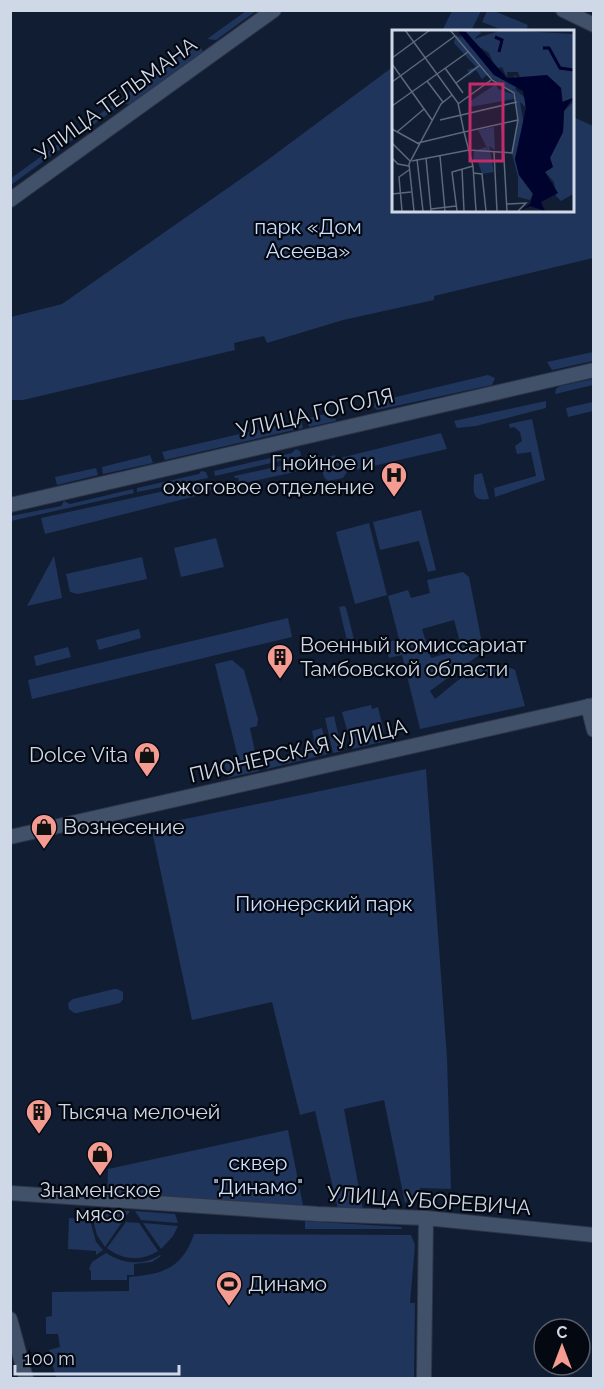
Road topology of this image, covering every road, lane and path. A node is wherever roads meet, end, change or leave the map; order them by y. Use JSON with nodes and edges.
{"nodes":[{"id":1,"x":274,"y":10,"type":"edge"},
{"id":2,"x":563,"y":10,"type":"edge"},
{"id":3,"x":594,"y":25,"type":"edge"},
{"id":4,"x":10,"y":200,"type":"edge"},
{"id":5,"x":594,"y":370,"type":"edge"},
{"id":6,"x":10,"y":505,"type":"edge"},
{"id":7,"x":591,"y":706,"type":"edge"},
{"id":8,"x":594,"y":730,"type":"edge"},
{"id":9,"x":10,"y":837,"type":"edge"},
{"id":10,"x":10,"y":1193,"type":"edge"},
{"id":11,"x":426,"y":1218,"type":"junction"},
{"id":12,"x":594,"y":1235,"type":"edge"},
{"id":13,"x":10,"y":1320,"type":"edge"},
{"id":14,"x":26,"y":1378,"type":"edge"},
{"id":15,"x":424,"y":1378,"type":"edge"}],
"edges":[{"from":1,"to":4,"type":"street","name":"УЛИЦА ТЕЛЬМАНА"},
{"from":2,"to":3,"type":"street"},
{"from":5,"to":6,"type":"street","name":"УЛИЦА ГОГОЛЯ"},
{"from":7,"to":8,"type":"street"},
{"from":7,"to":9,"type":"street","name":"ПИОНЕРСКАЯ УЛИЦА"},
{"from":10,"to":11,"type":"street","name":"УЛИЦА УБОРЕВИЧА"},
{"from":11,"to":12,"type":"street","name":"УЛИЦА УБОРЕВИЧА"},
{"from":11,"to":15,"type":"street"},
{"from":13,"to":14,"type":"street"}]}
